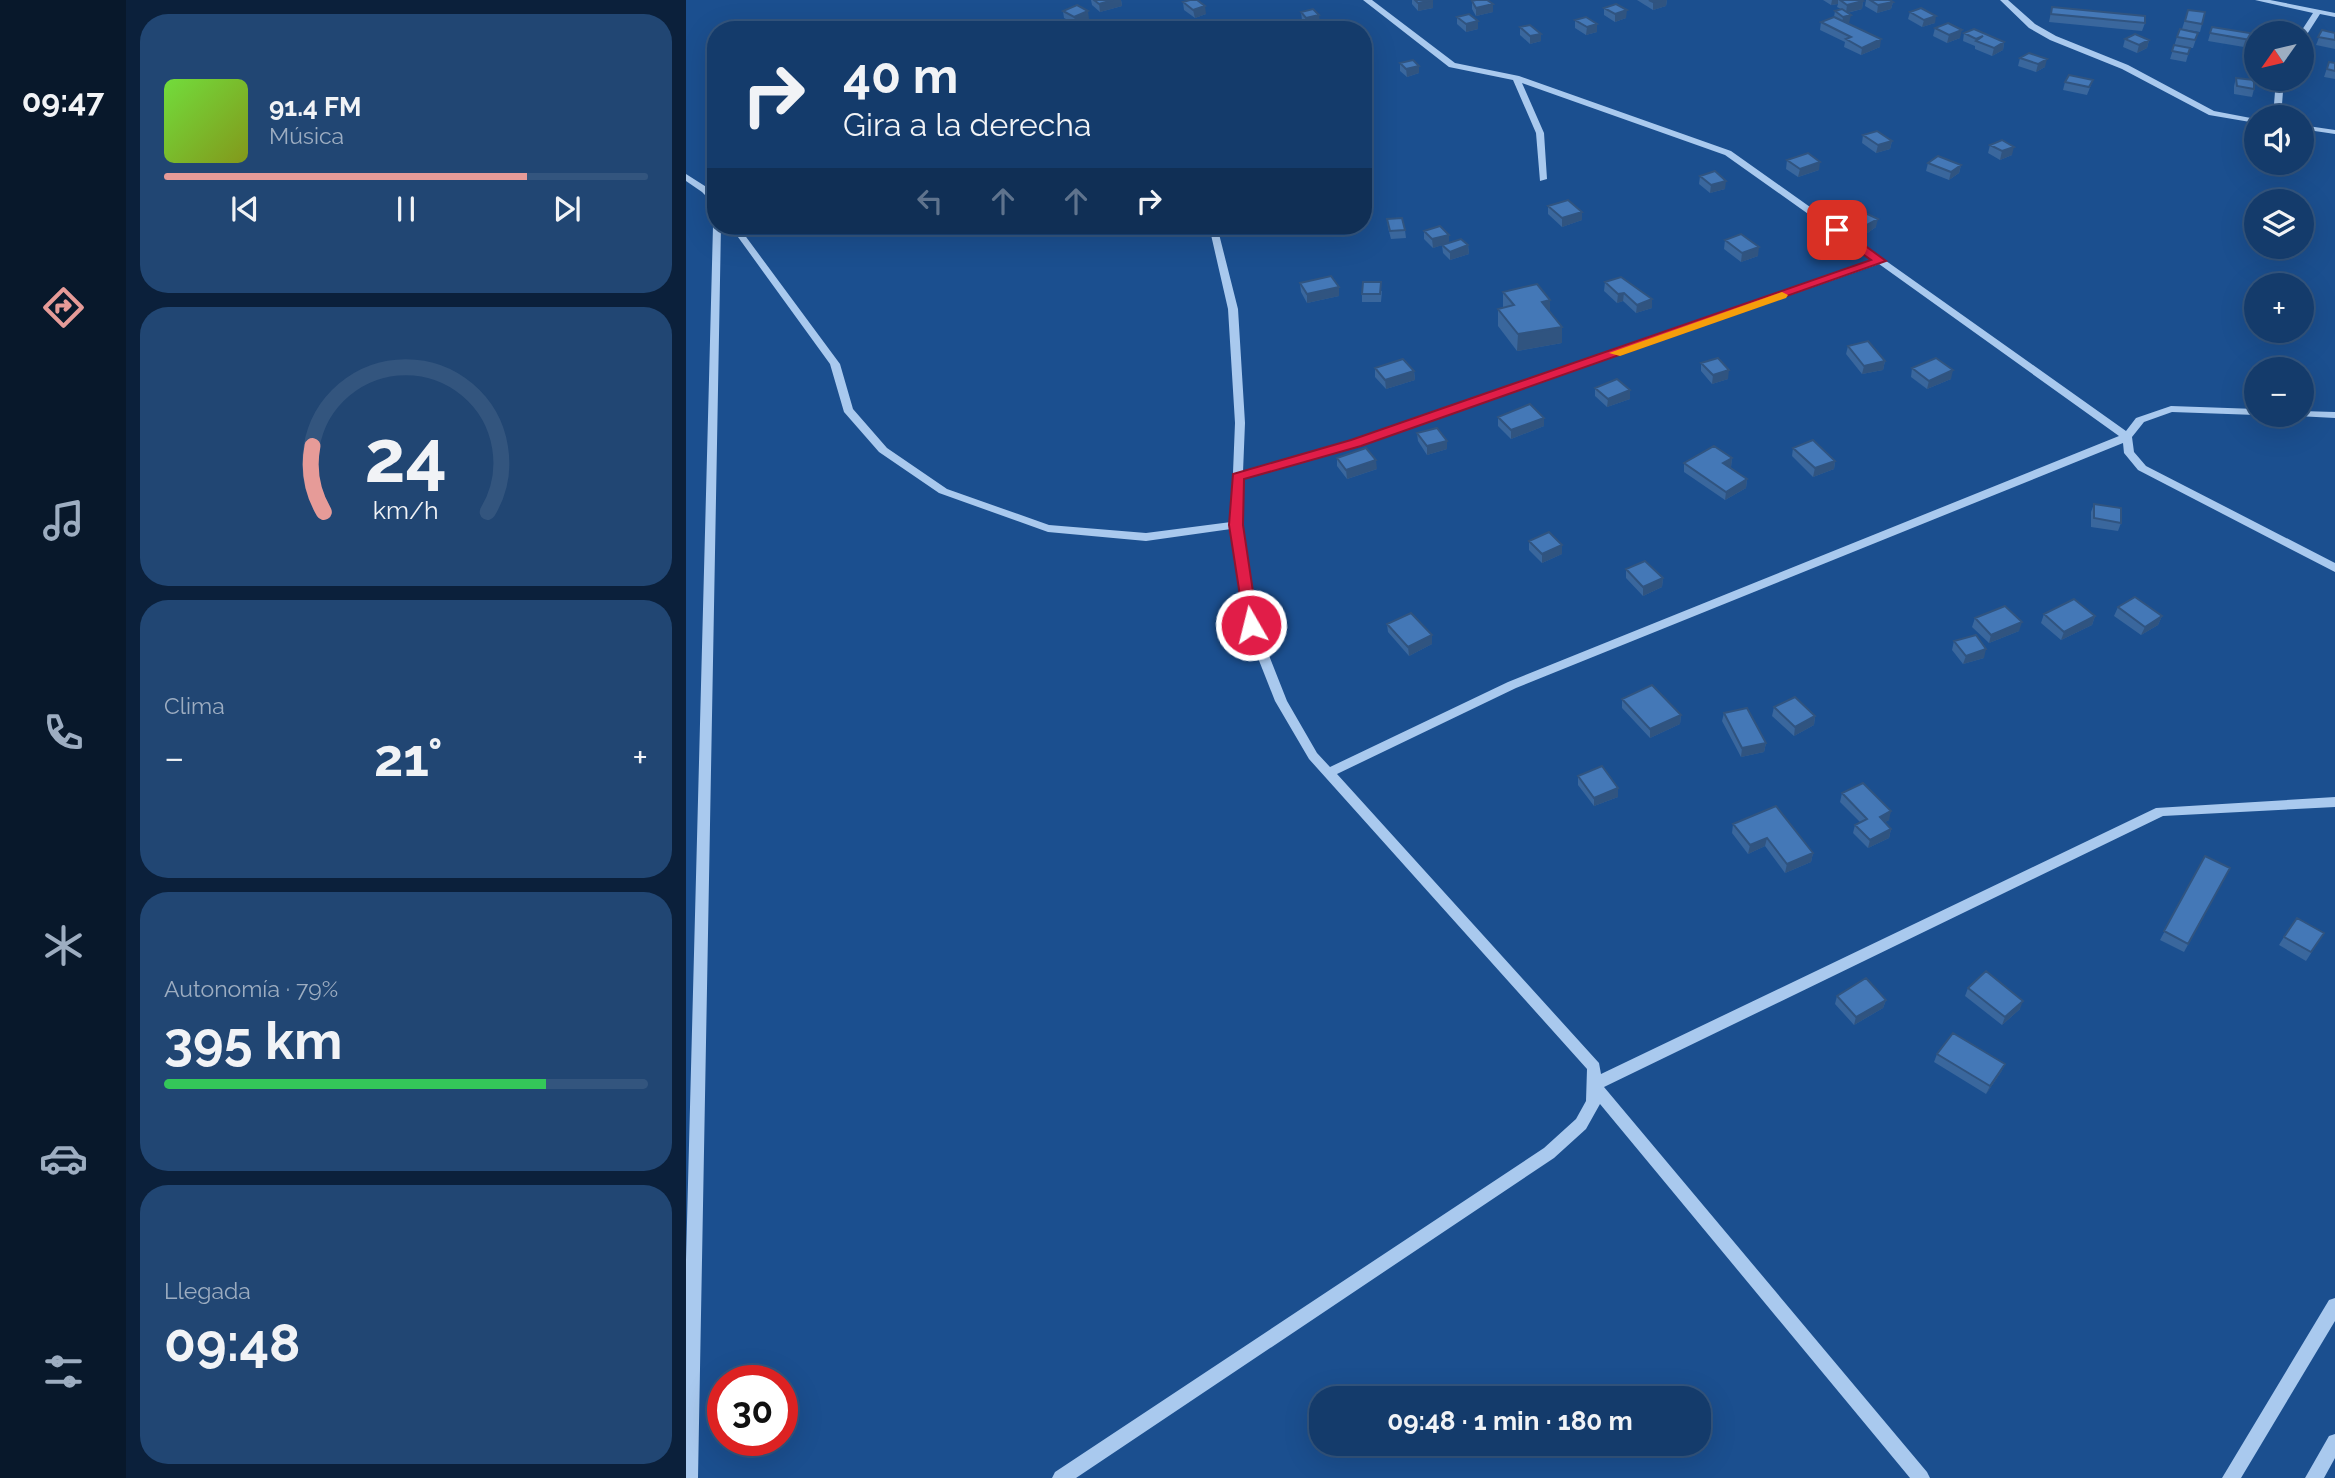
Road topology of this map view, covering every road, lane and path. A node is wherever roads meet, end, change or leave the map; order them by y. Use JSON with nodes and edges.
{"nodes":[{"id":1,"x":1367,"y":0,"type":"edge"},
{"id":2,"x":2004,"y":0,"type":"edge"},
{"id":3,"x":2259,"y":0,"type":"edge"},
{"id":4,"x":2317,"y":13,"type":"junction"},
{"id":5,"x":2335,"y":15,"type":"edge"},
{"id":6,"x":2312,"y":21,"type":"edge"},
{"id":7,"x":1516,"y":78,"type":"junction"},
{"id":8,"x":2244,"y":119,"type":"edge"},
{"id":9,"x":2314,"y":129,"type":"edge"},
{"id":10,"x":2335,"y":132,"type":"edge"},
{"id":11,"x":686,"y":177,"type":"edge"},
{"id":12,"x":1542,"y":179,"type":"dead end"},
{"id":13,"x":707,"y":192,"type":"edge"},
{"id":14,"x":717,"y":235,"type":"edge"},
{"id":15,"x":741,"y":235,"type":"edge"},
{"id":16,"x":1215,"y":235,"type":"edge"},
{"id":17,"x":1880,"y":261,"type":"junction"},
{"id":18,"x":2244,"y":412,"type":"edge"},
{"id":19,"x":2314,"y":414,"type":"edge"},
{"id":20,"x":2335,"y":415,"type":"edge"},
{"id":21,"x":2127,"y":437,"type":"junction"},
{"id":22,"x":1238,"y":477,"type":"junction"},
{"id":23,"x":1236,"y":525,"type":"junction"},
{"id":24,"x":2335,"y":568,"type":"edge"},
{"id":25,"x":1328,"y":773,"type":"junction"},
{"id":26,"x":2335,"y":802,"type":"edge"},
{"id":27,"x":1593,"y":1085,"type":"junction"},
{"id":28,"x":2335,"y":1306,"type":"edge"},
{"id":29,"x":2335,"y":1441,"type":"edge"},
{"id":30,"x":689,"y":1478,"type":"edge"},
{"id":31,"x":1061,"y":1478,"type":"edge"},
{"id":32,"x":1921,"y":1478,"type":"edge"},
{"id":33,"x":2231,"y":1478,"type":"edge"},
{"id":34,"x":2314,"y":1478,"type":"edge"}],
"edges":[{"from":1,"to":7,"type":"street"},
{"from":2,"to":8,"type":"street"},
{"from":3,"to":4,"type":"street"},
{"from":4,"to":5,"type":"street"},
{"from":4,"to":6,"type":"street"},
{"from":7,"to":12,"type":"street"},
{"from":7,"to":17,"type":"street"},
{"from":9,"to":10,"type":"street"},
{"from":11,"to":13,"type":"street"},
{"from":14,"to":30,"type":"street"},
{"from":15,"to":23,"type":"street"},
{"from":16,"to":22,"type":"street"},
{"from":17,"to":21,"type":"street"},
{"from":17,"to":22,"type":"street"},
{"from":18,"to":21,"type":"street"},
{"from":19,"to":20,"type":"street"},
{"from":21,"to":24,"type":"street"},
{"from":21,"to":25,"type":"street"},
{"from":22,"to":23,"type":"street"},
{"from":23,"to":25,"type":"street"},
{"from":25,"to":27,"type":"street"},
{"from":26,"to":27,"type":"street"},
{"from":27,"to":31,"type":"street"},
{"from":27,"to":32,"type":"street"},
{"from":28,"to":33,"type":"street"},
{"from":29,"to":34,"type":"street"}]}
